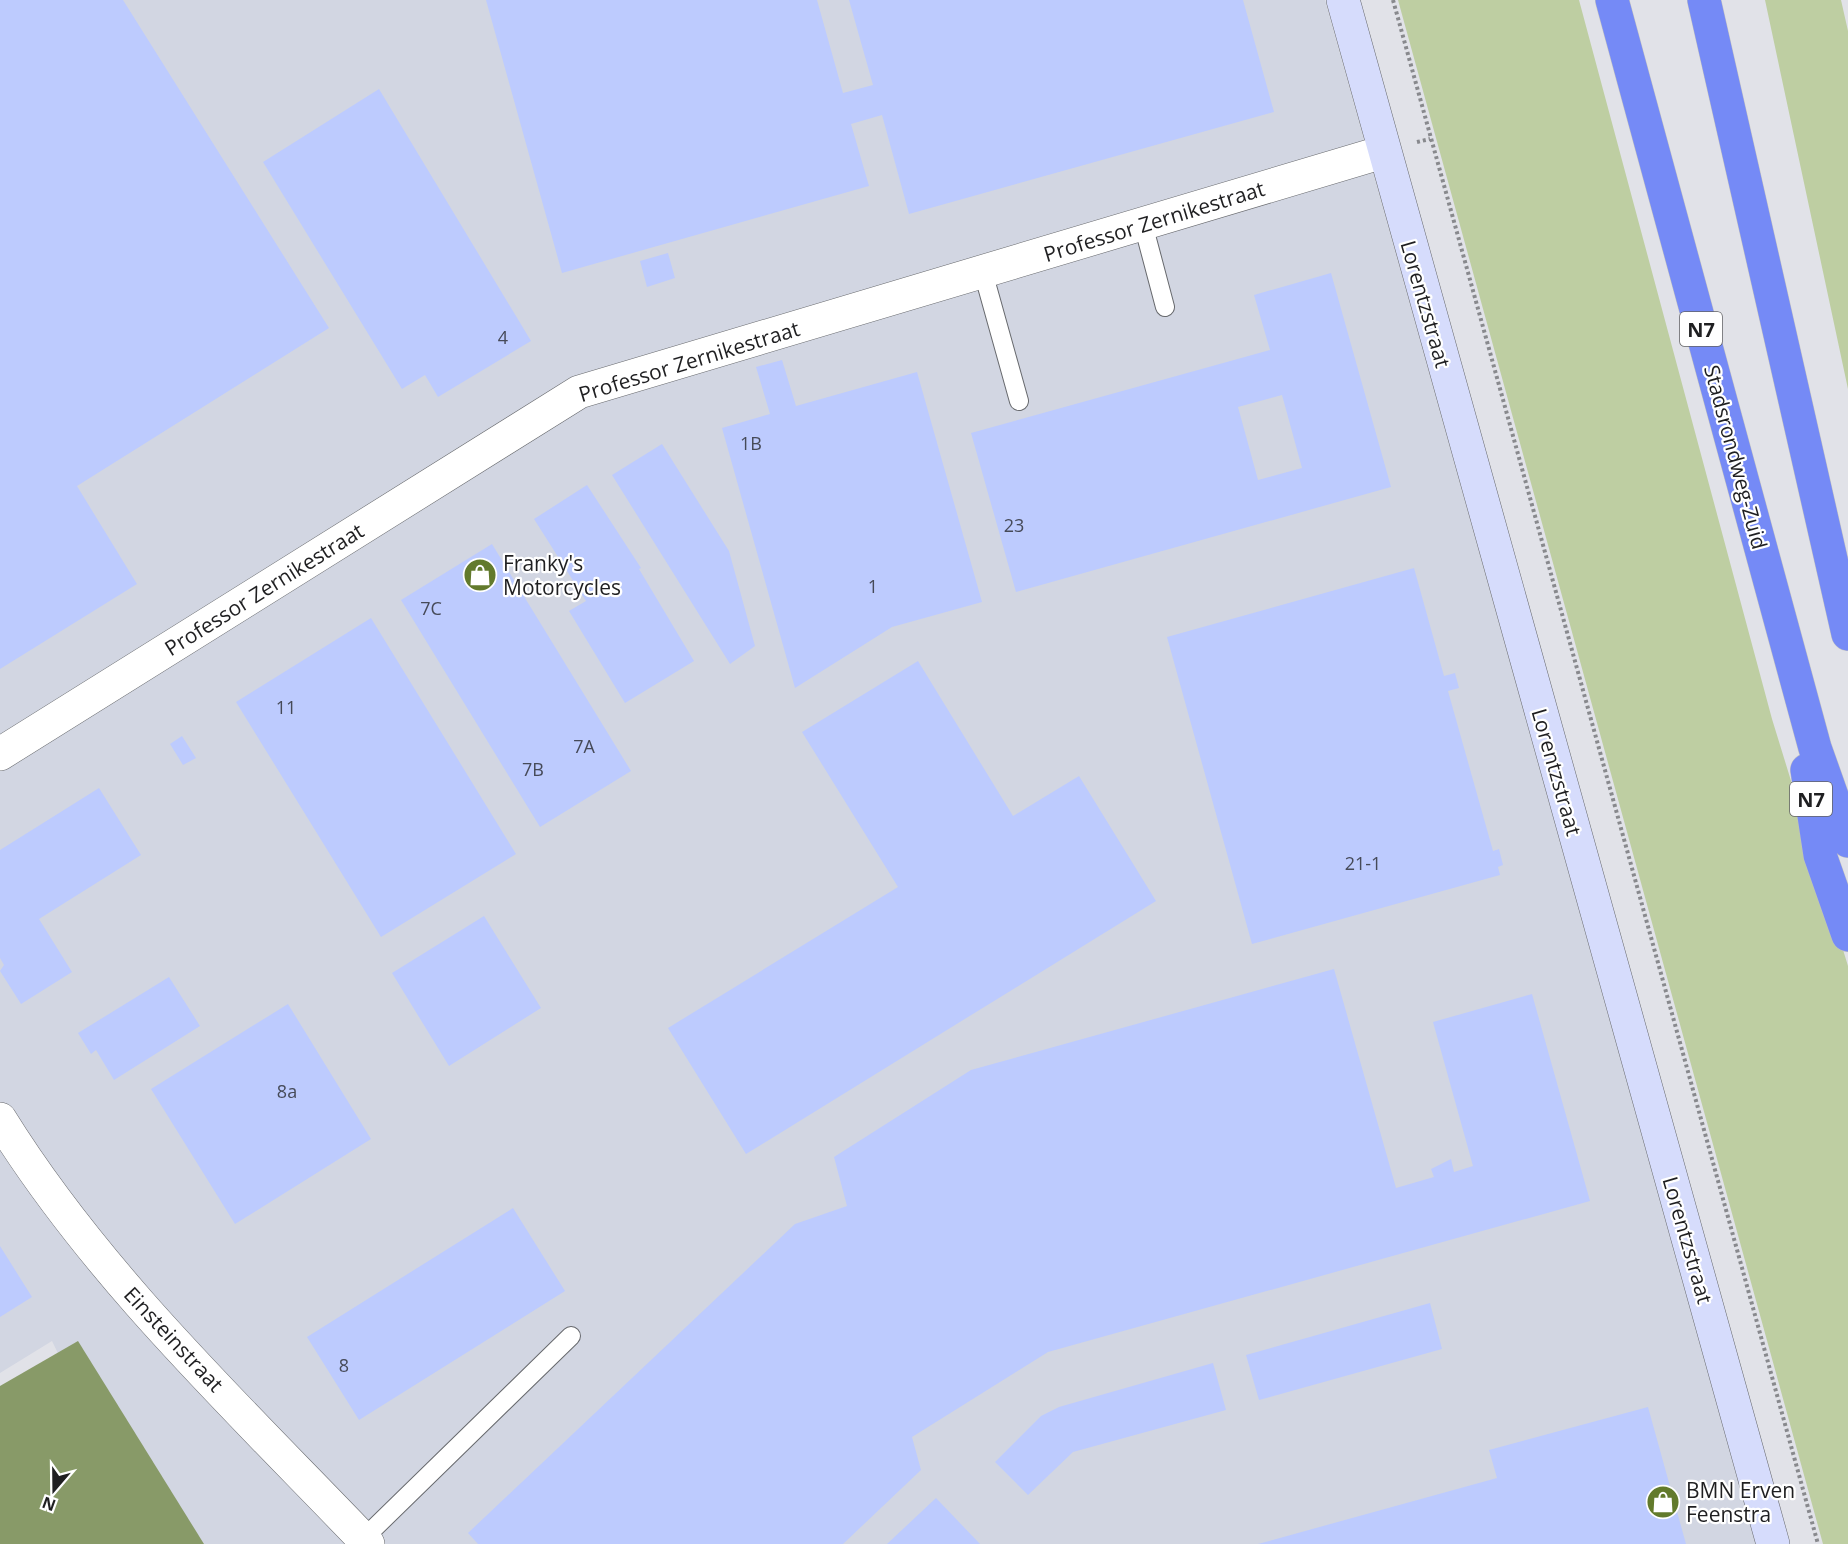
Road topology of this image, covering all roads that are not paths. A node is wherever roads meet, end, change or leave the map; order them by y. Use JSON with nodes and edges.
{"nodes":[{"id":1,"x":1343,"y":0,"type":"edge"},
{"id":2,"x":1612,"y":0,"type":"edge"},
{"id":3,"x":1704,"y":0,"type":"edge"},
{"id":4,"x":1383,"y":152,"type":"junction"},
{"id":5,"x":1143,"y":224,"type":"junction"},
{"id":6,"x":983,"y":272,"type":"junction"},
{"id":7,"x":1165,"y":307,"type":"dead end"},
{"id":8,"x":1794,"y":400,"type":"junction"},
{"id":9,"x":1019,"y":401,"type":"dead end"},
{"id":10,"x":1848,"y":535,"type":"edge"},
{"id":11,"x":1848,"y":634,"type":"edge"},
{"id":12,"x":1790,"y":658,"type":"junction"},
{"id":13,"x":0,"y":754,"type":"edge"},
{"id":14,"x":1848,"y":841,"type":"edge"},
{"id":15,"x":1848,"y":935,"type":"edge"},
{"id":16,"x":0,"y":1119,"type":"edge"},
{"id":17,"x":571,"y":1336,"type":"dead end"},
{"id":18,"x":365,"y":1541,"type":"edge"},
{"id":19,"x":1773,"y":1544,"type":"edge"}],
"edges":[{"from":1,"to":4,"type":"street","name":"Lorentzstraat"},
{"from":2,"to":12,"type":"highway","name":"Stadsrondweg-Zuid","number":"N7"},
{"from":3,"to":8,"type":"highway"},
{"from":4,"to":5,"type":"street","name":"Professor Zernikestraat"},
{"from":4,"to":19,"type":"street","name":"Lorentzstraat"},
{"from":5,"to":6,"type":"street","name":"Professor Zernikestraat"},
{"from":5,"to":7,"type":"lane"},
{"from":6,"to":9,"type":"lane"},
{"from":6,"to":13,"type":"street","name":"Professor Zernikestraat"},
{"from":8,"to":10,"type":"highway"},
{"from":8,"to":11,"type":"highway"},
{"from":12,"to":14,"type":"highway","name":"Stadsrondweg-Zuid","number":"N7"},
{"from":12,"to":15,"type":"highway","number":"N7"},
{"from":16,"to":18,"type":"street","name":"Einsteinstraat"},
{"from":17,"to":18,"type":"lane"}]}
